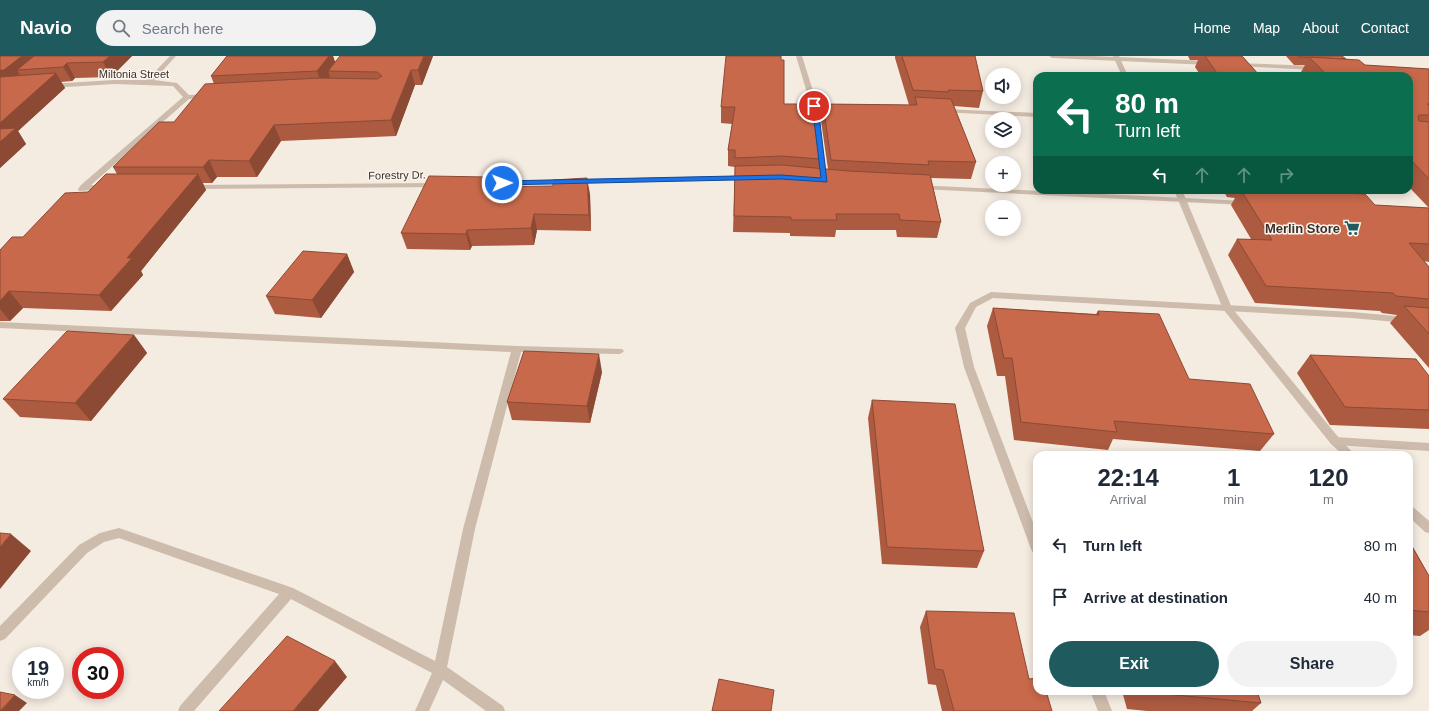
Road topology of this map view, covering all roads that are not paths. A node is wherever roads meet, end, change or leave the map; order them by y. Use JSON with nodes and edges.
{"nodes":[{"id":1,"x":173,"y":56,"type":"edge"},
{"id":2,"x":799,"y":56,"type":"edge"},
{"id":3,"x":1052,"y":56,"type":"edge"},
{"id":4,"x":1117,"y":58,"type":"edge"},
{"id":5,"x":1213,"y":64,"type":"edge"},
{"id":6,"x":1229,"y":64,"type":"edge"},
{"id":7,"x":1325,"y":69,"type":"edge"},
{"id":8,"x":1123,"y":72,"type":"edge"},
{"id":9,"x":149,"y":82,"type":"junction"},
{"id":10,"x":45,"y":87,"type":"edge"},
{"id":11,"x":218,"y":95,"type":"edge"},
{"id":12,"x":187,"y":97,"type":"junction"},
{"id":13,"x":814,"y":106,"type":"junction"},
{"id":14,"x":846,"y":107,"type":"edge"},
{"id":15,"x":934,"y":111,"type":"edge"},
{"id":16,"x":1033,"y":115,"type":"edge"},
{"id":17,"x":758,"y":178,"type":"edge"},
{"id":18,"x":824,"y":181,"type":"edge"},
{"id":19,"x":470,"y":184,"type":"edge"},
{"id":20,"x":446,"y":185,"type":"edge"},
{"id":21,"x":911,"y":186,"type":"edge"},
{"id":22,"x":115,"y":187,"type":"edge"},
{"id":23,"x":186,"y":187,"type":"edge"},
{"id":24,"x":1033,"y":192,"type":"edge"},
{"id":25,"x":1078,"y":194,"type":"edge"},
{"id":26,"x":1180,"y":194,"type":"edge"},
{"id":27,"x":1182,"y":199,"type":"junction"},
{"id":28,"x":1254,"y":203,"type":"edge"},
{"id":29,"x":1228,"y":309,"type":"junction"},
{"id":30,"x":1429,"y":322,"type":"edge"},
{"id":31,"x":0,"y":325,"type":"edge"},
{"id":32,"x":517,"y":349,"type":"junction"},
{"id":33,"x":619,"y":351,"type":"dead end"},
{"id":34,"x":1335,"y":441,"type":"junction"},
{"id":35,"x":1429,"y":447,"type":"edge"},
{"id":36,"x":1346,"y":451,"type":"edge"},
{"id":37,"x":1413,"y":514,"type":"edge"},
{"id":38,"x":1429,"y":528,"type":"edge"},
{"id":39,"x":1033,"y":538,"type":"edge"},
{"id":40,"x":289,"y":592,"type":"junction"},
{"id":41,"x":0,"y":635,"type":"edge"},
{"id":42,"x":440,"y":670,"type":"junction"},
{"id":43,"x":1099,"y":695,"type":"edge"},
{"id":44,"x":185,"y":711,"type":"edge"},
{"id":45,"x":422,"y":711,"type":"edge"},
{"id":46,"x":498,"y":711,"type":"edge"},
{"id":47,"x":1105,"y":711,"type":"edge"}],
"edges":[{"from":1,"to":9,"type":"street"},
{"from":2,"to":13,"type":"street"},
{"from":3,"to":4,"type":"street"},
{"from":4,"to":5,"type":"street"},
{"from":4,"to":8,"type":"street"},
{"from":6,"to":7,"type":"street"},
{"from":9,"to":10,"type":"street","name":"Miltonia Street"},
{"from":9,"to":12,"type":"street","name":"Miltonia Street"},
{"from":11,"to":12,"type":"street"},
{"from":12,"to":22,"type":"street"},
{"from":13,"to":14,"type":"street"},
{"from":13,"to":18,"type":"street"},
{"from":15,"to":16,"type":"street"},
{"from":17,"to":19,"type":"street"},
{"from":20,"to":23,"type":"street","name":"Forestry Dr."},
{"from":21,"to":24,"type":"street"},
{"from":25,"to":27,"type":"street"},
{"from":26,"to":27,"type":"street"},
{"from":27,"to":28,"type":"street"},
{"from":27,"to":29,"type":"street"},
{"from":29,"to":30,"type":"street"},
{"from":29,"to":34,"type":"street"},
{"from":29,"to":39,"type":"street"},
{"from":31,"to":32,"type":"street"},
{"from":32,"to":33,"type":"street"},
{"from":32,"to":42,"type":"street"},
{"from":34,"to":35,"type":"street"},
{"from":34,"to":36,"type":"street"},
{"from":37,"to":38,"type":"street"},
{"from":40,"to":41,"type":"street"},
{"from":40,"to":42,"type":"street"},
{"from":40,"to":44,"type":"street"},
{"from":42,"to":45,"type":"street"},
{"from":42,"to":46,"type":"street"},
{"from":43,"to":47,"type":"street"}]}
